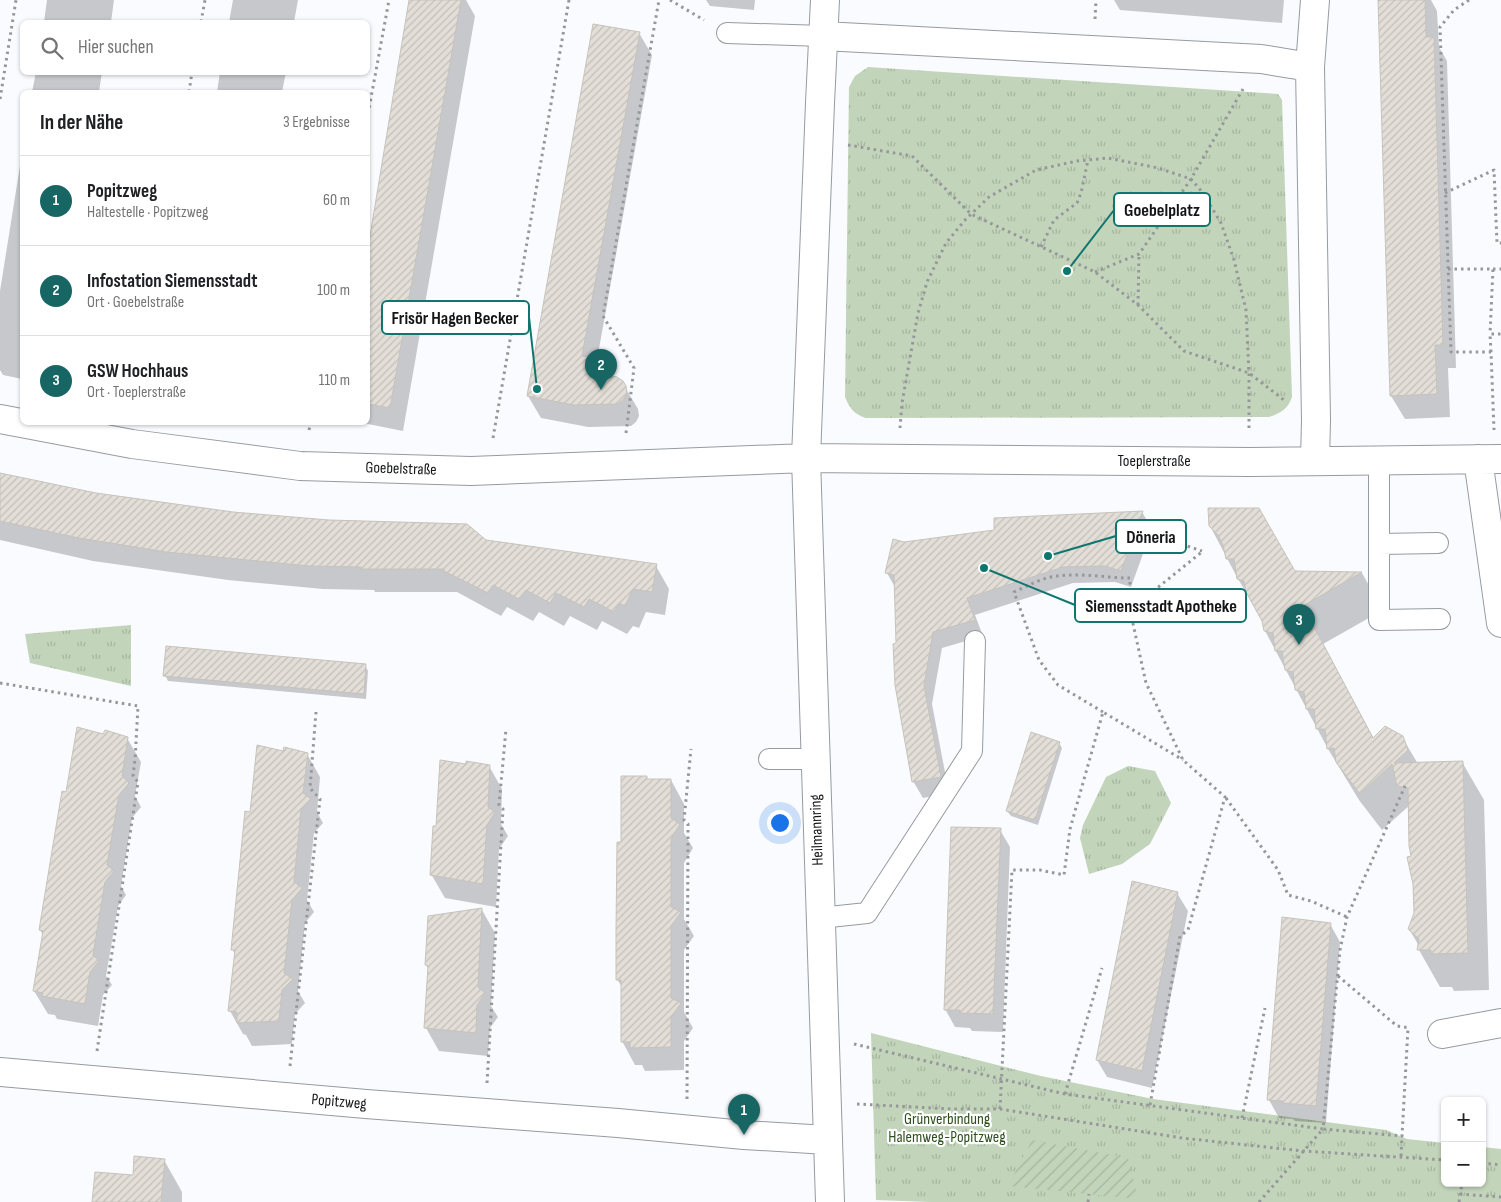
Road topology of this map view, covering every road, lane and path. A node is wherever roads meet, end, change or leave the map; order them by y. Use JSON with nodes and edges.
{"nodes":[{"id":1,"x":16,"y":0,"type":"edge"},
{"id":2,"x":205,"y":0,"type":"edge"},
{"id":3,"x":389,"y":0,"type":"edge"},
{"id":4,"x":569,"y":0,"type":"edge"},
{"id":5,"x":659,"y":0,"type":"edge"},
{"id":6,"x":670,"y":0,"type":"edge"},
{"id":7,"x":825,"y":0,"type":"edge"},
{"id":8,"x":1315,"y":0,"type":"edge"},
{"id":9,"x":1469,"y":0,"type":"edge"},
{"id":10,"x":201,"y":20,"type":"edge"},
{"id":11,"x":727,"y":33,"type":"joint"},
{"id":12,"x":823,"y":36,"type":"junction"},
{"id":13,"x":1261,"y":59,"type":"junction"},
{"id":14,"x":1310,"y":66,"type":"junction"},
{"id":15,"x":192,"y":75,"type":"edge"},
{"id":16,"x":189,"y":90,"type":"edge"},
{"id":17,"x":0,"y":99,"type":"edge"},
{"id":18,"x":370,"y":103,"type":"edge"},
{"id":19,"x":818,"y":135,"type":"junction"},
{"id":20,"x":1088,"y":160,"type":"junction"},
{"id":21,"x":1191,"y":179,"type":"junction"},
{"id":22,"x":1445,"y":193,"type":"junction"},
{"id":23,"x":971,"y":214,"type":"junction"},
{"id":24,"x":1501,"y":242,"type":"edge"},
{"id":25,"x":1041,"y":246,"type":"junction"},
{"id":26,"x":1139,"y":254,"type":"junction"},
{"id":27,"x":1448,"y":269,"type":"junction"},
{"id":28,"x":1493,"y":269,"type":"junction"},
{"id":29,"x":1501,"y":269,"type":"edge"},
{"id":30,"x":1095,"y":272,"type":"junction"},
{"id":31,"x":1138,"y":306,"type":"junction"},
{"id":32,"x":1490,"y":334,"type":"junction"},
{"id":33,"x":1501,"y":334,"type":"edge"},
{"id":34,"x":1491,"y":352,"type":"junction"},
{"id":35,"x":1249,"y":373,"type":"junction"},
{"id":36,"x":0,"y":419,"type":"edge"},
{"id":37,"x":20,"y":423,"type":"edge"},
{"id":38,"x":32,"y":425,"type":"edge"},
{"id":39,"x":310,"y":425,"type":"edge"},
{"id":40,"x":309,"y":430,"type":"dead end"},
{"id":41,"x":626,"y":433,"type":"dead end"},
{"id":42,"x":493,"y":438,"type":"dead end"},
{"id":43,"x":806,"y":458,"type":"junction"},
{"id":44,"x":897,"y":459,"type":"junction"},
{"id":45,"x":1492,"y":459,"type":"edge"},
{"id":46,"x":1379,"y":460,"type":"junction"},
{"id":47,"x":1314,"y":461,"type":"junction"},
{"id":48,"x":1250,"y":462,"type":"junction"},
{"id":49,"x":1163,"y":538,"type":"dead end"},
{"id":50,"x":1438,"y":543,"type":"dead end"},
{"id":51,"x":1379,"y":544,"type":"junction"},
{"id":52,"x":1130,"y":610,"type":"junction"},
{"id":53,"x":1440,"y":619,"type":"dead end"},
{"id":54,"x":1501,"y":623,"type":"edge"},
{"id":55,"x":976,"y":641,"type":"dead end"},
{"id":56,"x":0,"y":683,"type":"edge"},
{"id":57,"x":316,"y":712,"type":"dead end"},
{"id":58,"x":1103,"y":712,"type":"junction"},
{"id":59,"x":506,"y":729,"type":"dead end"},
{"id":60,"x":691,"y":749,"type":"dead end"},
{"id":61,"x":769,"y":759,"type":"dead end"},
{"id":62,"x":815,"y":759,"type":"junction"},
{"id":63,"x":1183,"y":760,"type":"junction"},
{"id":64,"x":1405,"y":786,"type":"dead end"},
{"id":65,"x":1225,"y":797,"type":"junction"},
{"id":66,"x":1347,"y":917,"type":"junction"},
{"id":67,"x":820,"y":918,"type":"junction"},
{"id":68,"x":1102,"y":968,"type":"dead end"},
{"id":69,"x":1338,"y":976,"type":"junction"},
{"id":70,"x":1265,"y":1008,"type":"dead end"},
{"id":71,"x":1501,"y":1023,"type":"edge"},
{"id":72,"x":1408,"y":1028,"type":"junction"},
{"id":73,"x":1442,"y":1034,"type":"joint"},
{"id":74,"x":824,"y":1037,"type":"junction"},
{"id":75,"x":0,"y":1072,"type":"edge"},
{"id":76,"x":92,"y":1079,"type":"junction"},
{"id":77,"x":1003,"y":1079,"type":"junction"},
{"id":78,"x":1065,"y":1094,"type":"junction"},
{"id":79,"x":288,"y":1097,"type":"junction"},
{"id":80,"x":857,"y":1104,"type":"dead end"},
{"id":81,"x":1150,"y":1105,"type":"junction"},
{"id":82,"x":1000,"y":1109,"type":"junction"},
{"id":83,"x":485,"y":1113,"type":"junction"},
{"id":84,"x":1242,"y":1118,"type":"junction"},
{"id":85,"x":1323,"y":1129,"type":"junction"},
{"id":86,"x":686,"y":1130,"type":"junction"},
{"id":87,"x":1402,"y":1136,"type":"junction"},
{"id":88,"x":828,"y":1140,"type":"junction"},
{"id":89,"x":1303,"y":1151,"type":"junction"},
{"id":90,"x":1400,"y":1156,"type":"junction"},
{"id":91,"x":1441,"y":1160,"type":"edge"},
{"id":92,"x":1486,"y":1163,"type":"edge"},
{"id":93,"x":1501,"y":1165,"type":"edge"},
{"id":94,"x":1461,"y":1187,"type":"edge"},
{"id":95,"x":1089,"y":1194,"type":"dead end"},
{"id":96,"x":1460,"y":1194,"type":"junction"},
{"id":97,"x":1501,"y":1197,"type":"edge"},
{"id":98,"x":830,"y":1202,"type":"edge"},
{"id":99,"x":1088,"y":1202,"type":"edge"},
{"id":100,"x":1259,"y":1202,"type":"edge"},
{"id":101,"x":1458,"y":1202,"type":"edge"}],
"edges":[{"from":1,"to":17,"type":"path"},
{"from":2,"to":10,"type":"path"},
{"from":3,"to":18,"type":"path"},
{"from":4,"to":42,"type":"path"},
{"from":5,"to":41,"type":"path"},
{"from":6,"to":11,"type":"path"},
{"from":7,"to":12,"type":"street","name":"Heilmannring"},
{"from":8,"to":14,"type":"street"},
{"from":9,"to":22,"type":"path"},
{"from":11,"to":12,"type":"lane"},
{"from":12,"to":13,"type":"street"},
{"from":12,"to":19,"type":"street","name":"Heilmannring"},
{"from":13,"to":14,"type":"street"},
{"from":13,"to":21,"type":"path"},
{"from":14,"to":47,"type":"street"},
{"from":15,"to":16,"type":"path"},
{"from":19,"to":23,"type":"path"},
{"from":19,"to":43,"type":"street","name":"Heilmannring"},
{"from":20,"to":21,"type":"path"},
{"from":20,"to":23,"type":"path"},
{"from":20,"to":25,"type":"path"},
{"from":21,"to":26,"type":"path"},
{"from":21,"to":35,"type":"path"},
{"from":22,"to":24,"type":"path"},
{"from":22,"to":27,"type":"path"},
{"from":23,"to":25,"type":"path"},
{"from":23,"to":44,"type":"path"},
{"from":25,"to":30,"type":"path"},
{"from":26,"to":30,"type":"path"},
{"from":26,"to":31,"type":"path"},
{"from":27,"to":28,"type":"path"},
{"from":27,"to":34,"type":"path"},
{"from":28,"to":29,"type":"path"},
{"from":28,"to":32,"type":"path"},
{"from":30,"to":31,"type":"path"},
{"from":31,"to":35,"type":"path"},
{"from":32,"to":33,"type":"path"},
{"from":32,"to":34,"type":"path"},
{"from":34,"to":45,"type":"path"},
{"from":35,"to":48,"type":"path"},
{"from":36,"to":37,"type":"street","name":"Goebelstraße"},
{"from":38,"to":43,"type":"street","name":"Goebelstraße"},
{"from":39,"to":40,"type":"path"},
{"from":43,"to":44,"type":"street","name":"Toeplerstraße"},
{"from":43,"to":62,"type":"street","name":"Heilmannring"},
{"from":44,"to":48,"type":"street","name":"Toeplerstraße"},
{"from":45,"to":46,"type":"street","name":"Toeplerstraße"},
{"from":45,"to":54,"type":"street"},
{"from":46,"to":47,"type":"street","name":"Toeplerstraße"},
{"from":46,"to":51,"type":"lane"},
{"from":47,"to":48,"type":"street","name":"Toeplerstraße"},
{"from":49,"to":52,"type":"path"},
{"from":50,"to":51,"type":"lane"},
{"from":51,"to":53,"type":"lane"},
{"from":52,"to":58,"type":"path"},
{"from":52,"to":63,"type":"path"},
{"from":55,"to":67,"type":"lane"},
{"from":56,"to":76,"type":"path"},
{"from":57,"to":79,"type":"path"},
{"from":58,"to":63,"type":"path"},
{"from":58,"to":77,"type":"path"},
{"from":59,"to":83,"type":"path"},
{"from":60,"to":86,"type":"path"},
{"from":61,"to":62,"type":"lane"},
{"from":62,"to":67,"type":"street","name":"Heilmannring"},
{"from":63,"to":65,"type":"path"},
{"from":64,"to":66,"type":"path"},
{"from":65,"to":66,"type":"path"},
{"from":65,"to":81,"type":"path"},
{"from":66,"to":69,"type":"path"},
{"from":67,"to":74,"type":"street","name":"Heilmannring"},
{"from":68,"to":78,"type":"path"},
{"from":69,"to":72,"type":"path"},
{"from":69,"to":85,"type":"path"},
{"from":70,"to":84,"type":"path"},
{"from":71,"to":73,"type":"street"},
{"from":72,"to":73,"type":"path"},
{"from":72,"to":87,"type":"path"},
{"from":74,"to":77,"type":"path"},
{"from":74,"to":88,"type":"street","name":"Heilmannring"},
{"from":75,"to":76,"type":"street","name":"Popitzweg"},
{"from":76,"to":79,"type":"street","name":"Popitzweg"},
{"from":77,"to":78,"type":"path"},
{"from":77,"to":82,"type":"path"},
{"from":78,"to":81,"type":"path"},
{"from":79,"to":83,"type":"street","name":"Popitzweg"},
{"from":80,"to":82,"type":"path"},
{"from":81,"to":84,"type":"path"},
{"from":82,"to":89,"type":"path"},
{"from":83,"to":86,"type":"street","name":"Popitzweg"},
{"from":84,"to":85,"type":"path"},
{"from":85,"to":87,"type":"path"},
{"from":85,"to":89,"type":"path"},
{"from":86,"to":88,"type":"street","name":"Popitzweg"},
{"from":87,"to":90,"type":"path"},
{"from":88,"to":98,"type":"street","name":"Heilmannring"},
{"from":89,"to":90,"type":"path"},
{"from":89,"to":100,"type":"path"},
{"from":90,"to":91,"type":"path"},
{"from":92,"to":93,"type":"path"},
{"from":94,"to":96,"type":"path"},
{"from":95,"to":99,"type":"path"},
{"from":96,"to":97,"type":"path"},
{"from":96,"to":101,"type":"path"}]}
